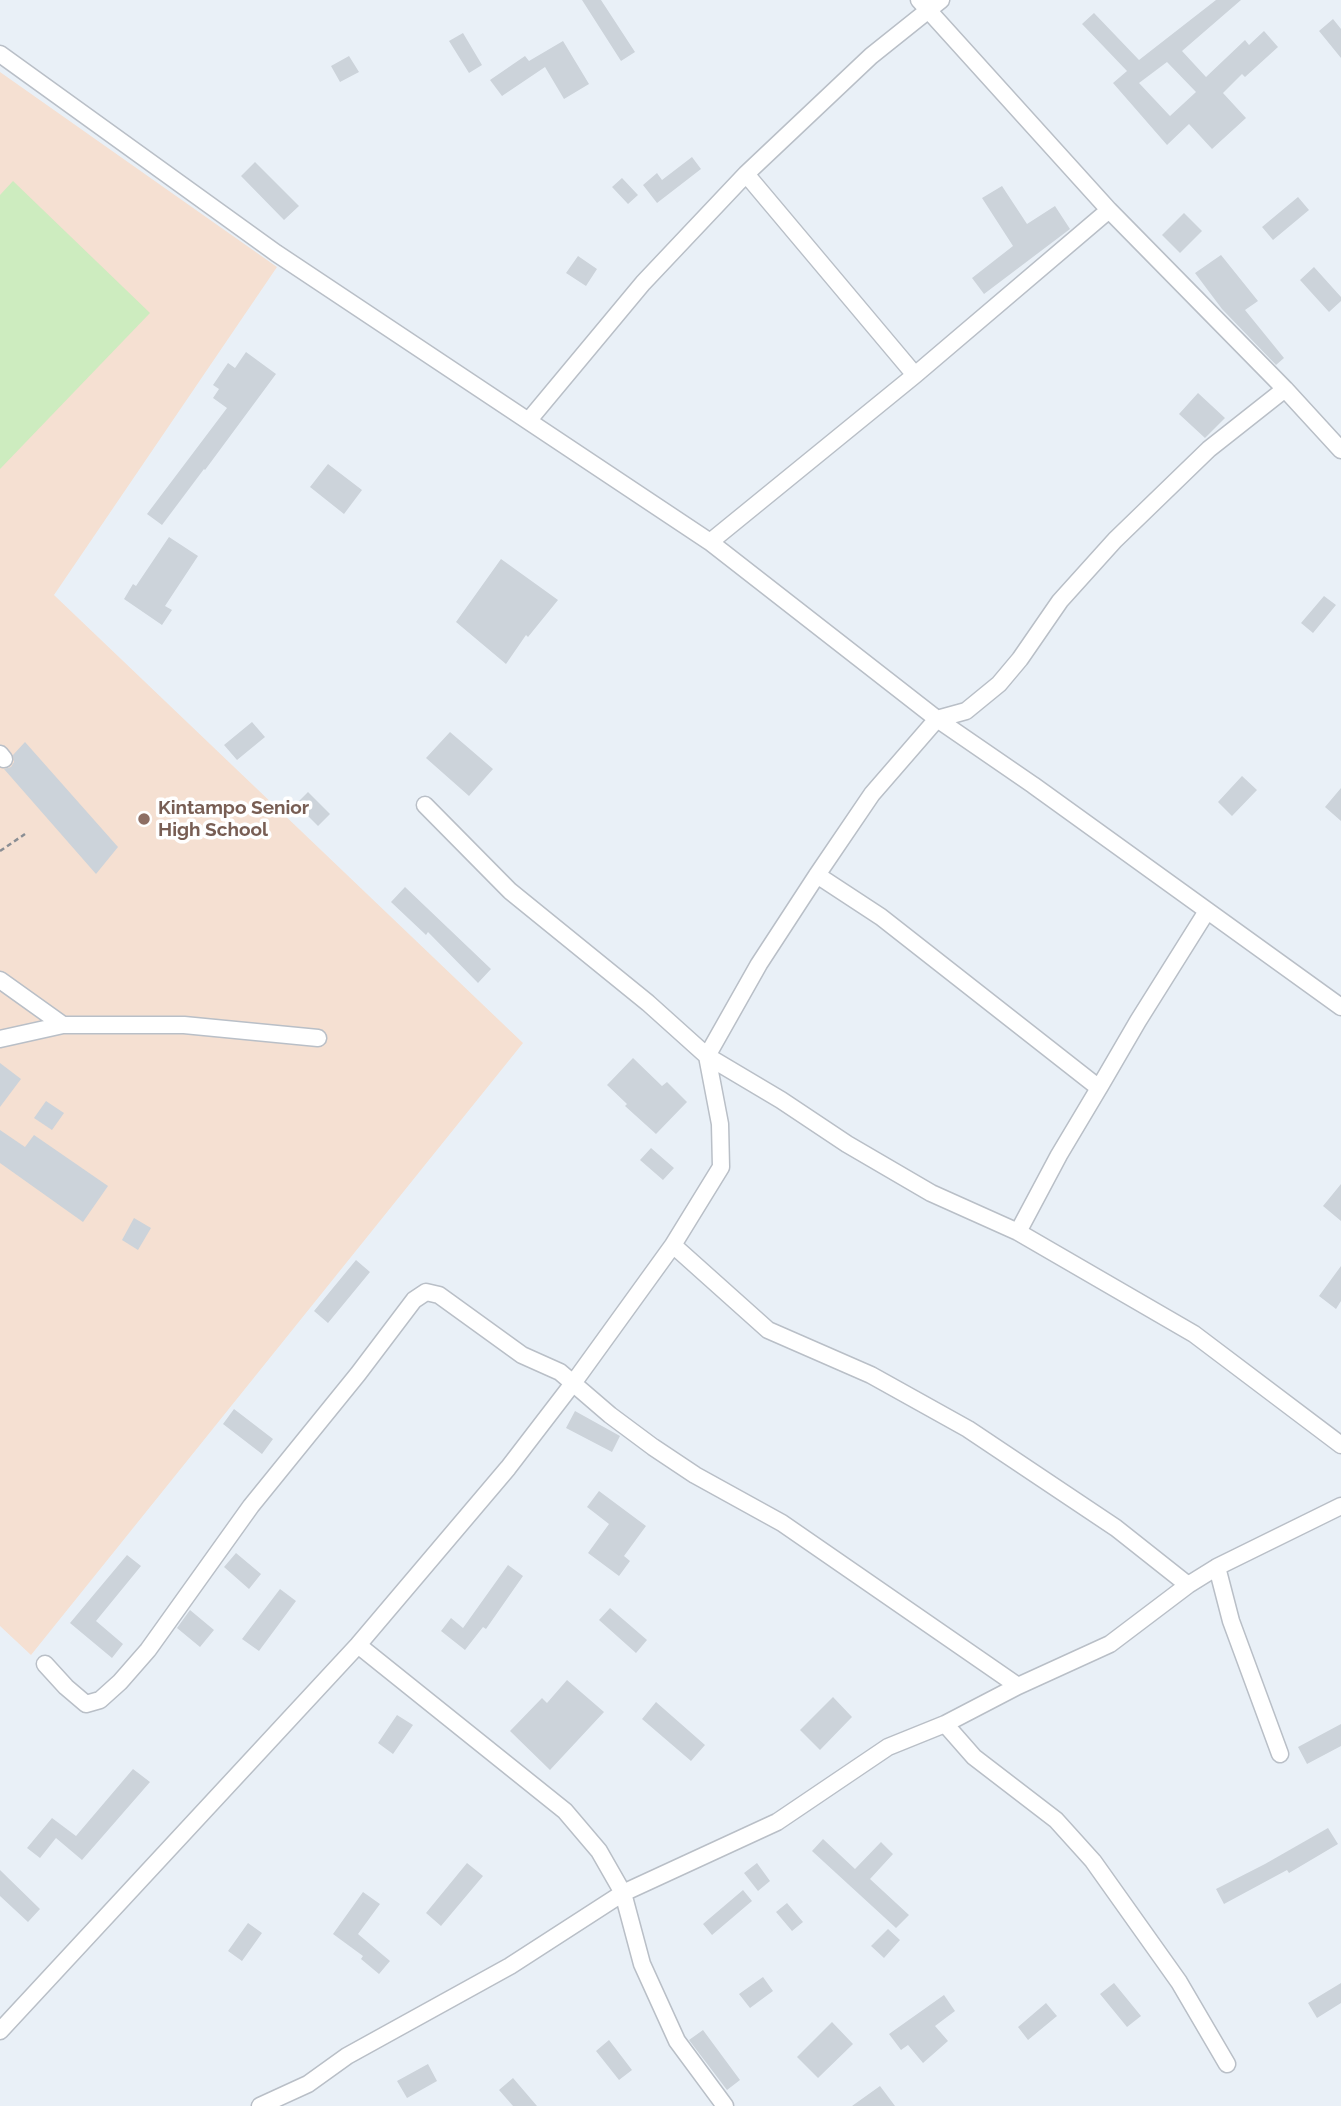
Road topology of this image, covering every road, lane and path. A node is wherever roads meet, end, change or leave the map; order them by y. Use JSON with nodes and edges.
{"nodes":[{"id":1,"x":941,"y":0,"type":"edge"},
{"id":2,"x":924,"y":5,"type":"edge"},
{"id":3,"x":0,"y":54,"type":"edge"},
{"id":4,"x":746,"y":174,"type":"junction"},
{"id":5,"x":1109,"y":210,"type":"junction"},
{"id":6,"x":915,"y":376,"type":"junction"},
{"id":7,"x":1285,"y":389,"type":"junction"},
{"id":8,"x":529,"y":420,"type":"junction"},
{"id":9,"x":1341,"y":450,"type":"edge"},
{"id":10,"x":709,"y":542,"type":"junction"},
{"id":11,"x":937,"y":719,"type":"junction"},
{"id":12,"x":425,"y":805,"type":"dead end"},
{"id":13,"x":25,"y":834,"type":"dead end"},
{"id":14,"x":0,"y":851,"type":"edge"},
{"id":15,"x":817,"y":875,"type":"junction"},
{"id":16,"x":1208,"y":911,"type":"junction"},
{"id":17,"x":0,"y":980,"type":"edge"},
{"id":18,"x":1339,"y":1000,"type":"edge"},
{"id":19,"x":63,"y":1025,"type":"junction"},
{"id":20,"x":0,"y":1038,"type":"edge"},
{"id":21,"x":318,"y":1038,"type":"dead end"},
{"id":22,"x":707,"y":1056,"type":"junction"},
{"id":23,"x":1099,"y":1088,"type":"junction"},
{"id":24,"x":1018,"y":1232,"type":"junction"},
{"id":25,"x":673,"y":1245,"type":"junction"},
{"id":26,"x":574,"y":1382,"type":"junction"},
{"id":27,"x":1341,"y":1445,"type":"edge"},
{"id":28,"x":1341,"y":1506,"type":"edge"},
{"id":29,"x":1217,"y":1567,"type":"junction"},
{"id":30,"x":1188,"y":1586,"type":"junction"},
{"id":31,"x":358,"y":1645,"type":"junction"},
{"id":32,"x":45,"y":1664,"type":"dead end"},
{"id":33,"x":1018,"y":1686,"type":"junction"},
{"id":34,"x":945,"y":1724,"type":"junction"},
{"id":35,"x":1280,"y":1754,"type":"dead end"},
{"id":36,"x":623,"y":1893,"type":"junction"},
{"id":37,"x":0,"y":2031,"type":"edge"},
{"id":38,"x":1227,"y":2064,"type":"dead end"},
{"id":39,"x":260,"y":2106,"type":"edge"},
{"id":40,"x":725,"y":2106,"type":"edge"}],
"edges":[{"from":1,"to":2,"type":"street"},
{"from":2,"to":4,"type":"street"},
{"from":2,"to":5,"type":"street"},
{"from":3,"to":8,"type":"street"},
{"from":4,"to":6,"type":"street"},
{"from":4,"to":8,"type":"street"},
{"from":5,"to":6,"type":"street"},
{"from":5,"to":7,"type":"street"},
{"from":6,"to":10,"type":"street"},
{"from":7,"to":9,"type":"street"},
{"from":7,"to":11,"type":"street"},
{"from":8,"to":10,"type":"street"},
{"from":10,"to":11,"type":"street"},
{"from":11,"to":15,"type":"street"},
{"from":11,"to":16,"type":"street"},
{"from":12,"to":22,"type":"street"},
{"from":13,"to":14,"type":"path"},
{"from":15,"to":22,"type":"street"},
{"from":15,"to":23,"type":"street"},
{"from":16,"to":18,"type":"street"},
{"from":16,"to":23,"type":"street"},
{"from":17,"to":19,"type":"street"},
{"from":19,"to":20,"type":"street"},
{"from":19,"to":21,"type":"street"},
{"from":22,"to":24,"type":"street"},
{"from":22,"to":25,"type":"street"},
{"from":23,"to":24,"type":"street"},
{"from":24,"to":27,"type":"street"},
{"from":25,"to":26,"type":"street"},
{"from":25,"to":30,"type":"street"},
{"from":26,"to":31,"type":"street"},
{"from":26,"to":32,"type":"street"},
{"from":26,"to":33,"type":"street"},
{"from":28,"to":29,"type":"street"},
{"from":29,"to":30,"type":"street"},
{"from":29,"to":35,"type":"street"},
{"from":30,"to":33,"type":"street"},
{"from":31,"to":36,"type":"street"},
{"from":31,"to":37,"type":"street"},
{"from":33,"to":34,"type":"street"},
{"from":34,"to":36,"type":"street"},
{"from":34,"to":38,"type":"street"},
{"from":36,"to":39,"type":"street"},
{"from":36,"to":40,"type":"street"}]}
